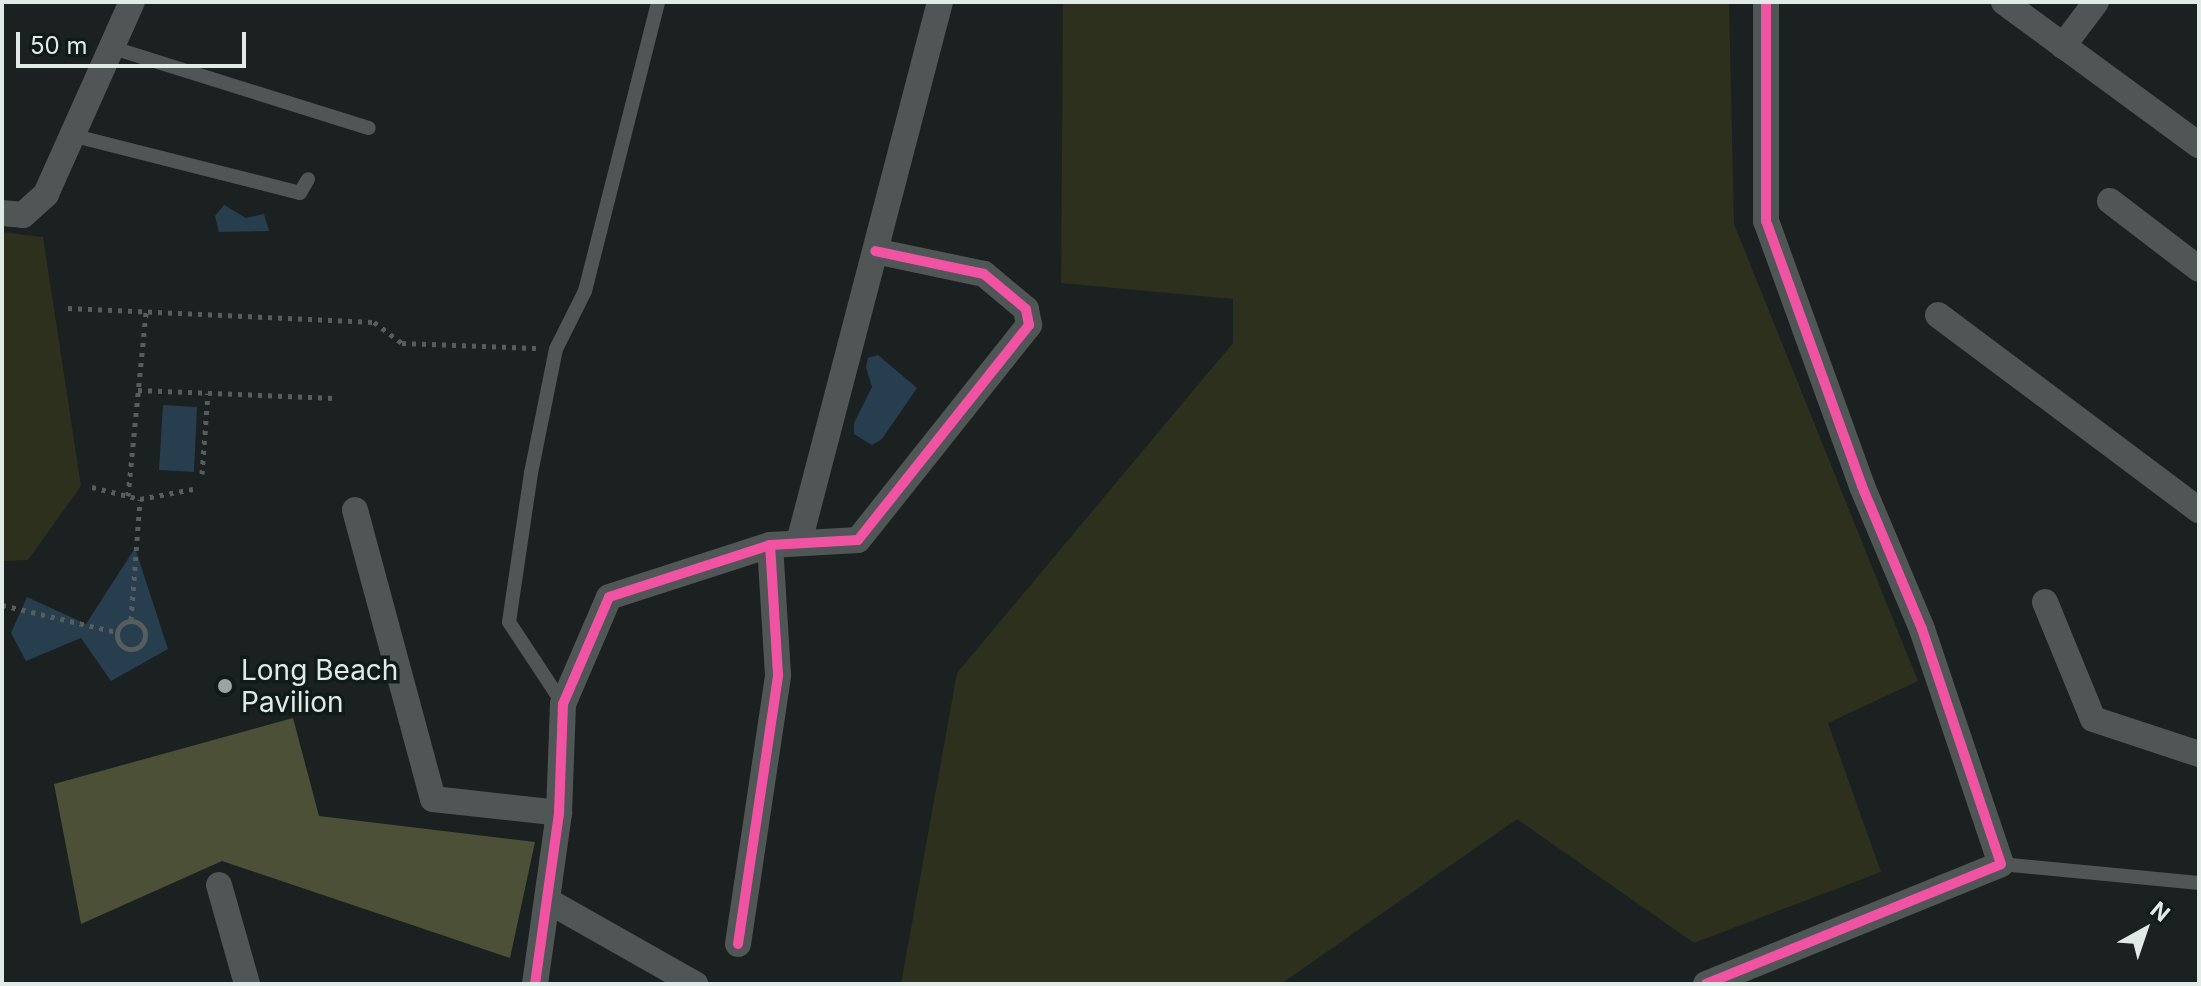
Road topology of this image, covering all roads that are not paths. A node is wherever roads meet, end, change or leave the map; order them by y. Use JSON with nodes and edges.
{"nodes":[{"id":1,"x":132,"y":2,"type":"edge"},
{"id":2,"x":658,"y":2,"type":"edge"},
{"id":3,"x":940,"y":2,"type":"edge"},
{"id":4,"x":1766,"y":2,"type":"edge"},
{"id":5,"x":2004,"y":2,"type":"edge"},
{"id":6,"x":2096,"y":2,"type":"edge"},
{"id":7,"x":2063,"y":46,"type":"junction"},
{"id":8,"x":110,"y":47,"type":"junction"},
{"id":9,"x":369,"y":128,"type":"dead end"},
{"id":10,"x":71,"y":135,"type":"junction"},
{"id":11,"x":2199,"y":145,"type":"edge"},
{"id":12,"x":308,"y":179,"type":"dead end"},
{"id":13,"x":2110,"y":201,"type":"dead end"},
{"id":14,"x":2,"y":213,"type":"edge"},
{"id":15,"x":875,"y":251,"type":"junction"},
{"id":16,"x":2199,"y":269,"type":"edge"},
{"id":17,"x":1938,"y":315,"type":"dead end"},
{"id":18,"x":355,"y":510,"type":"dead end"},
{"id":19,"x":2199,"y":510,"type":"edge"},
{"id":20,"x":799,"y":542,"type":"junction"},
{"id":21,"x":770,"y":545,"type":"junction"},
{"id":22,"x":2045,"y":602,"type":"dead end"},
{"id":23,"x":563,"y":704,"type":"junction"},
{"id":24,"x":2199,"y":754,"type":"edge"},
{"id":25,"x":559,"y":813,"type":"junction"},
{"id":26,"x":2001,"y":864,"type":"junction"},
{"id":27,"x":2199,"y":883,"type":"edge"},
{"id":28,"x":219,"y":885,"type":"dead end"},
{"id":29,"x":550,"y":902,"type":"junction"},
{"id":30,"x":738,"y":944,"type":"dead end"},
{"id":31,"x":247,"y":984,"type":"edge"},
{"id":32,"x":535,"y":984,"type":"edge"},
{"id":33,"x":695,"y":984,"type":"edge"},
{"id":34,"x":1706,"y":984,"type":"edge"}],
"edges":[{"from":1,"to":8,"type":"street"},
{"from":2,"to":23,"type":"lane"},
{"from":3,"to":15,"type":"street"},
{"from":4,"to":26,"type":"street"},
{"from":5,"to":7,"type":"street"},
{"from":6,"to":7,"type":"street"},
{"from":7,"to":11,"type":"street"},
{"from":8,"to":9,"type":"lane"},
{"from":8,"to":10,"type":"street"},
{"from":10,"to":12,"type":"lane"},
{"from":10,"to":14,"type":"street"},
{"from":13,"to":16,"type":"street"},
{"from":15,"to":20,"type":"street"},
{"from":15,"to":20,"type":"street"},
{"from":17,"to":19,"type":"street"},
{"from":18,"to":25,"type":"street"},
{"from":20,"to":21,"type":"street"},
{"from":21,"to":23,"type":"street"},
{"from":21,"to":30,"type":"street"},
{"from":22,"to":24,"type":"street"},
{"from":23,"to":25,"type":"street"},
{"from":25,"to":29,"type":"street"},
{"from":26,"to":27,"type":"lane"},
{"from":26,"to":34,"type":"street"},
{"from":28,"to":31,"type":"street"},
{"from":29,"to":32,"type":"street"},
{"from":29,"to":33,"type":"street"}]}
